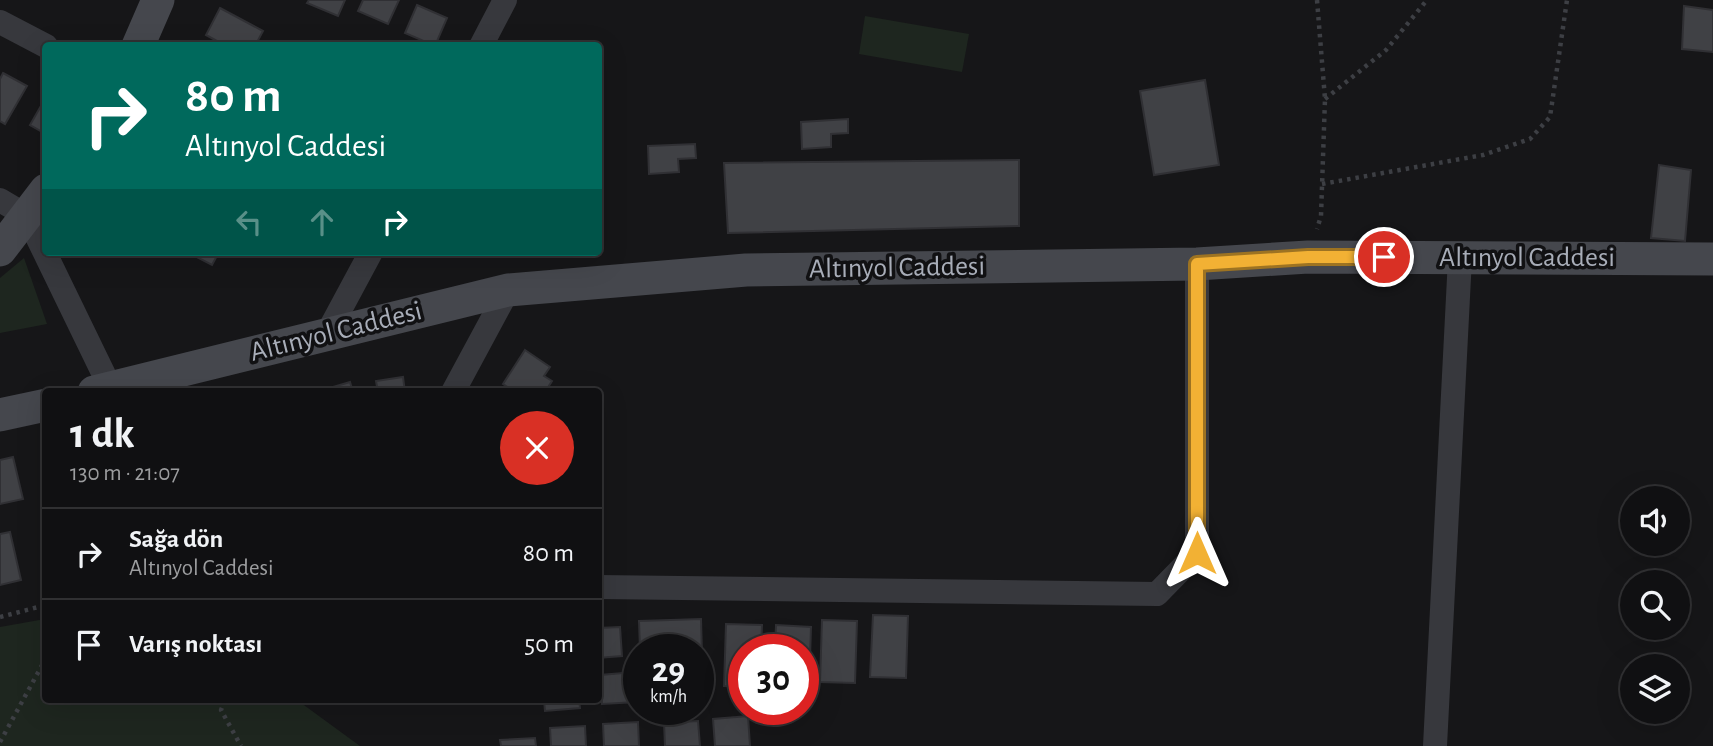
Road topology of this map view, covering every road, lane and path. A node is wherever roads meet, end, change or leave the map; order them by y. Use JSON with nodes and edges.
{"nodes":[{"id":1,"x":158,"y":0,"type":"edge"},
{"id":2,"x":505,"y":0,"type":"edge"},
{"id":3,"x":1317,"y":0,"type":"edge"},
{"id":4,"x":1427,"y":0,"type":"edge"},
{"id":5,"x":1567,"y":0,"type":"edge"},
{"id":6,"x":0,"y":22,"type":"edge"},
{"id":7,"x":140,"y":42,"type":"edge"},
{"id":8,"x":483,"y":42,"type":"edge"},
{"id":9,"x":42,"y":44,"type":"edge"},
{"id":10,"x":1325,"y":99,"type":"junction"},
{"id":11,"x":1322,"y":184,"type":"junction"},
{"id":12,"x":24,"y":202,"type":"edge"},
{"id":13,"x":42,"y":245,"type":"edge"},
{"id":14,"x":0,"y":250,"type":"edge"},
{"id":15,"x":46,"y":256,"type":"edge"},
{"id":16,"x":369,"y":256,"type":"edge"},
{"id":17,"x":1308,"y":257,"type":"junction"},
{"id":18,"x":1460,"y":258,"type":"junction"},
{"id":19,"x":1713,"y":259,"type":"edge"},
{"id":20,"x":1197,"y":264,"type":"junction"},
{"id":21,"x":508,"y":290,"type":"junction"},
{"id":22,"x":327,"y":334,"type":"junction"},
{"id":23,"x":101,"y":388,"type":"edge"},
{"id":24,"x":110,"y":388,"type":"edge"},
{"id":25,"x":455,"y":388,"type":"edge"},
{"id":26,"x":42,"y":406,"type":"edge"},
{"id":27,"x":0,"y":415,"type":"edge"},
{"id":28,"x":602,"y":587,"type":"edge"},
{"id":29,"x":42,"y":606,"type":"edge"},
{"id":30,"x":0,"y":617,"type":"edge"},
{"id":31,"x":42,"y":665,"type":"edge"},
{"id":32,"x":224,"y":703,"type":"edge"},
{"id":33,"x":0,"y":742,"type":"edge"},
{"id":34,"x":241,"y":746,"type":"edge"},
{"id":35,"x":1435,"y":746,"type":"edge"}],
"edges":[{"from":1,"to":7,"type":"main road"},
{"from":2,"to":8,"type":"street"},
{"from":3,"to":10,"type":"path"},
{"from":4,"to":10,"type":"path"},
{"from":5,"to":11,"type":"path"},
{"from":6,"to":9,"type":"street"},
{"from":10,"to":11,"type":"path"},
{"from":11,"to":17,"type":"path"},
{"from":12,"to":13,"type":"street"},
{"from":12,"to":14,"type":"main road"},
{"from":15,"to":23,"type":"street"},
{"from":16,"to":22,"type":"street"},
{"from":17,"to":18,"type":"main road","name":"Altınyol Caddesi"},
{"from":17,"to":20,"type":"main road","name":"Altınyol Caddesi"},
{"from":18,"to":19,"type":"main road","name":"Altınyol Caddesi"},
{"from":18,"to":35,"type":"street"},
{"from":20,"to":21,"type":"main road","name":"Altınyol Caddesi"},
{"from":20,"to":28,"type":"street"},
{"from":21,"to":22,"type":"main road","name":"Altınyol Caddesi"},
{"from":21,"to":25,"type":"street"},
{"from":22,"to":24,"type":"main road","name":"Altınyol Caddesi"},
{"from":26,"to":27,"type":"main road"},
{"from":29,"to":30,"type":"path"},
{"from":31,"to":33,"type":"path"},
{"from":32,"to":34,"type":"path"}]}
